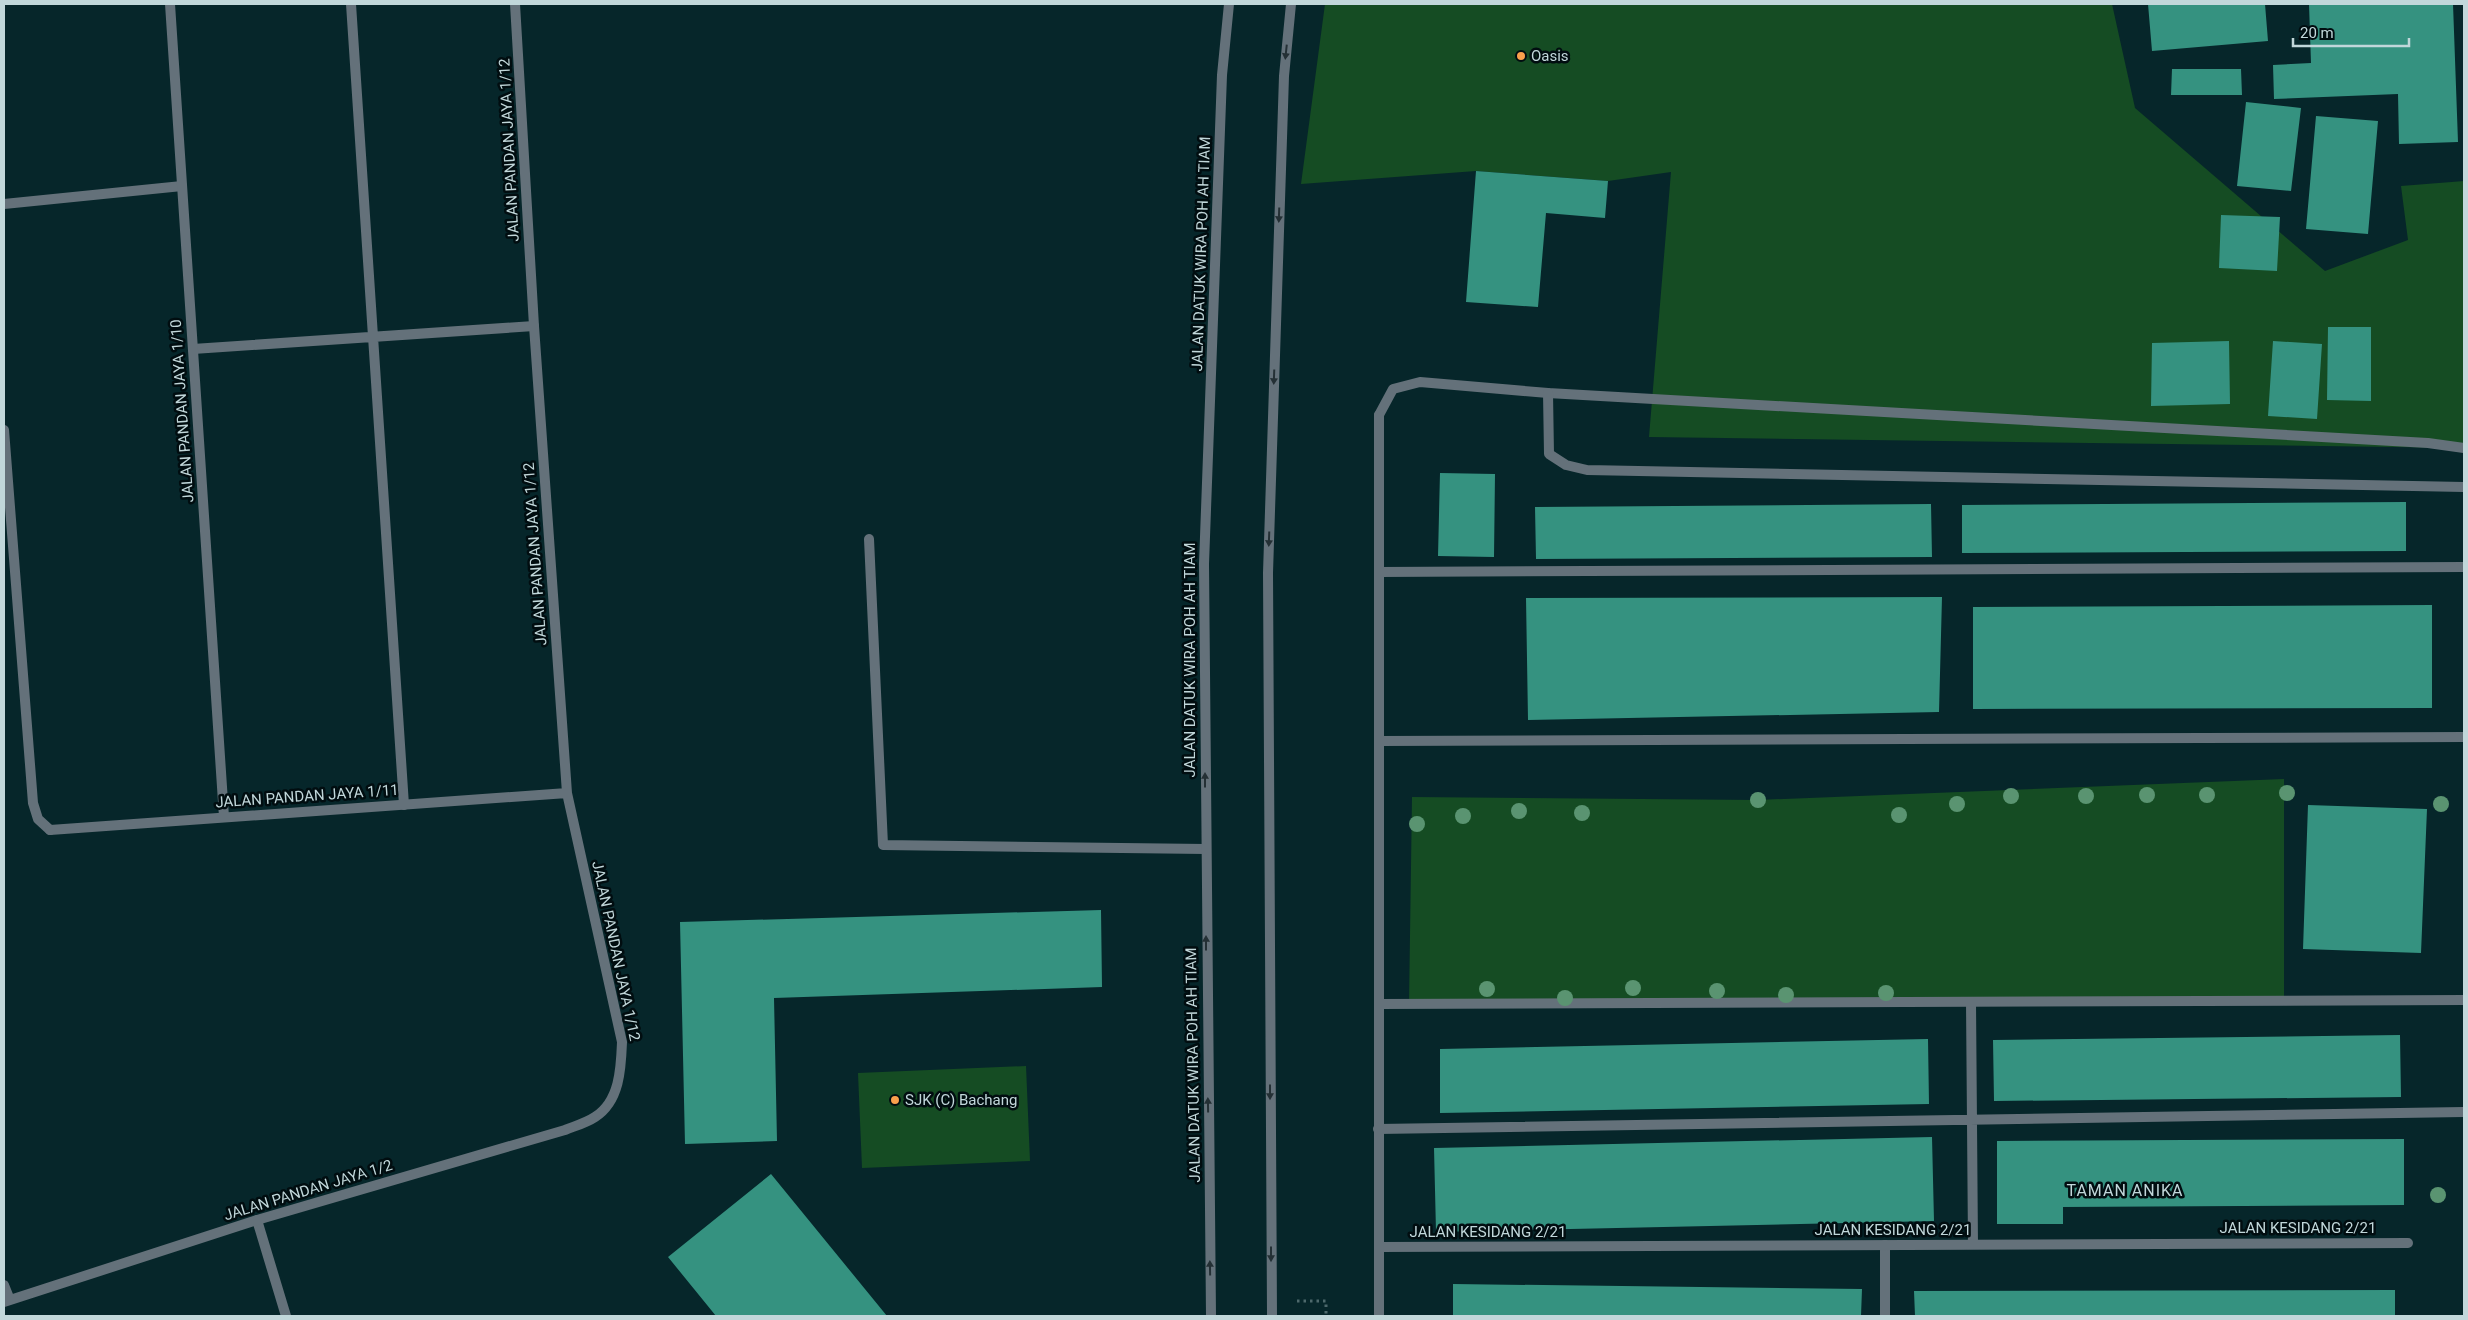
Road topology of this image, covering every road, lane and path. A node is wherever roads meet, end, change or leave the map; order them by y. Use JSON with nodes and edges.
{"nodes":[{"id":1,"x":170,"y":4,"type":"edge"},
{"id":2,"x":351,"y":4,"type":"edge"},
{"id":3,"x":515,"y":4,"type":"edge"},
{"id":4,"x":1230,"y":4,"type":"edge"},
{"id":5,"x":1291,"y":4,"type":"edge"},
{"id":6,"x":182,"y":186,"type":"junction"},
{"id":7,"x":4,"y":204,"type":"edge"},
{"id":8,"x":534,"y":326,"type":"junction"},
{"id":9,"x":374,"y":337,"type":"junction"},
{"id":10,"x":193,"y":349,"type":"junction"},
{"id":11,"x":1548,"y":394,"type":"junction"},
{"id":12,"x":4,"y":430,"type":"edge"},
{"id":13,"x":2464,"y":448,"type":"edge"},
{"id":14,"x":2464,"y":487,"type":"edge"},
{"id":15,"x":869,"y":539,"type":"dead end"},
{"id":16,"x":2464,"y":567,"type":"edge"},
{"id":17,"x":1379,"y":572,"type":"junction"},
{"id":18,"x":2464,"y":737,"type":"edge"},
{"id":19,"x":1379,"y":741,"type":"junction"},
{"id":20,"x":567,"y":793,"type":"junction"},
{"id":21,"x":404,"y":805,"type":"junction"},
{"id":22,"x":224,"y":817,"type":"junction"},
{"id":23,"x":1206,"y":849,"type":"junction"},
{"id":24,"x":2464,"y":1000,"type":"edge"},
{"id":25,"x":1971,"y":1002,"type":"junction"},
{"id":26,"x":1378,"y":1004,"type":"junction"},
{"id":27,"x":614,"y":1096,"type":"joint"},
{"id":28,"x":2464,"y":1112,"type":"edge"},
{"id":29,"x":1973,"y":1120,"type":"junction"},
{"id":30,"x":1378,"y":1129,"type":"junction"},
{"id":31,"x":257,"y":1220,"type":"junction"},
{"id":32,"x":2408,"y":1243,"type":"dead end"},
{"id":33,"x":1974,"y":1244,"type":"junction"},
{"id":34,"x":1886,"y":1245,"type":"junction"},
{"id":35,"x":1379,"y":1247,"type":"junction"},
{"id":36,"x":4,"y":1285,"type":"edge"},
{"id":37,"x":7,"y":1301,"type":"edge"},
{"id":38,"x":1271,"y":1302,"type":"junction"},
{"id":39,"x":286,"y":1316,"type":"edge"},
{"id":40,"x":1210,"y":1316,"type":"edge"},
{"id":41,"x":1272,"y":1316,"type":"edge"},
{"id":42,"x":1326,"y":1316,"type":"edge"},
{"id":43,"x":1379,"y":1316,"type":"edge"},
{"id":44,"x":1885,"y":1316,"type":"edge"}],
"edges":[{"from":1,"to":6,"type":"street","name":"JALAN PANDAN JAYA 1/10"},
{"from":2,"to":9,"type":"street"},
{"from":3,"to":8,"type":"street","name":"JALAN PANDAN JAYA 1/12"},
{"from":23,"to":4,"type":"street","name":"JALAN DATUK WIRA POH AH TIAM","one_way":true},
{"from":5,"to":38,"type":"street","one_way":true},
{"from":6,"to":7,"type":"street"},
{"from":6,"to":10,"type":"street","name":"JALAN PANDAN JAYA 1/10"},
{"from":8,"to":9,"type":"street"},
{"from":8,"to":20,"type":"street","name":"JALAN PANDAN JAYA 1/12"},
{"from":9,"to":10,"type":"street"},
{"from":9,"to":21,"type":"street"},
{"from":10,"to":22,"type":"street","name":"JALAN PANDAN JAYA 1/10"},
{"from":11,"to":13,"type":"street"},
{"from":11,"to":14,"type":"street"},
{"from":11,"to":17,"type":"street"},
{"from":12,"to":22,"type":"street","name":"JALAN PANDAN JAYA 1/11"},
{"from":15,"to":23,"type":"street"},
{"from":16,"to":17,"type":"street"},
{"from":17,"to":19,"type":"street"},
{"from":18,"to":19,"type":"street"},
{"from":19,"to":26,"type":"street"},
{"from":20,"to":21,"type":"street","name":"JALAN PANDAN JAYA 1/11"},
{"from":20,"to":27,"type":"street","name":"JALAN PANDAN JAYA 1/12"},
{"from":21,"to":22,"type":"street","name":"JALAN PANDAN JAYA 1/11"},
{"from":40,"to":23,"type":"street","name":"JALAN DATUK WIRA POH AH TIAM","one_way":true},
{"from":24,"to":25,"type":"street"},
{"from":25,"to":26,"type":"street"},
{"from":25,"to":29,"type":"street"},
{"from":26,"to":30,"type":"street"},
{"from":27,"to":31,"type":"street","name":"JALAN PANDAN JAYA 1/2"},
{"from":28,"to":29,"type":"street"},
{"from":29,"to":30,"type":"street"},
{"from":29,"to":33,"type":"street"},
{"from":30,"to":35,"type":"street"},
{"from":31,"to":37,"type":"street","name":"JALAN PANDAN JAYA 1/2"},
{"from":31,"to":39,"type":"street"},
{"from":32,"to":33,"type":"street","name":"JALAN KESIDANG 2/21"},
{"from":33,"to":34,"type":"street","name":"JALAN KESIDANG 2/21"},
{"from":34,"to":35,"type":"street","name":"JALAN KESIDANG 2/21"},
{"from":34,"to":44,"type":"street"},
{"from":35,"to":43,"type":"street"},
{"from":36,"to":37,"type":"street"},
{"from":38,"to":41,"type":"street"},
{"from":38,"to":42,"type":"path"}]}
